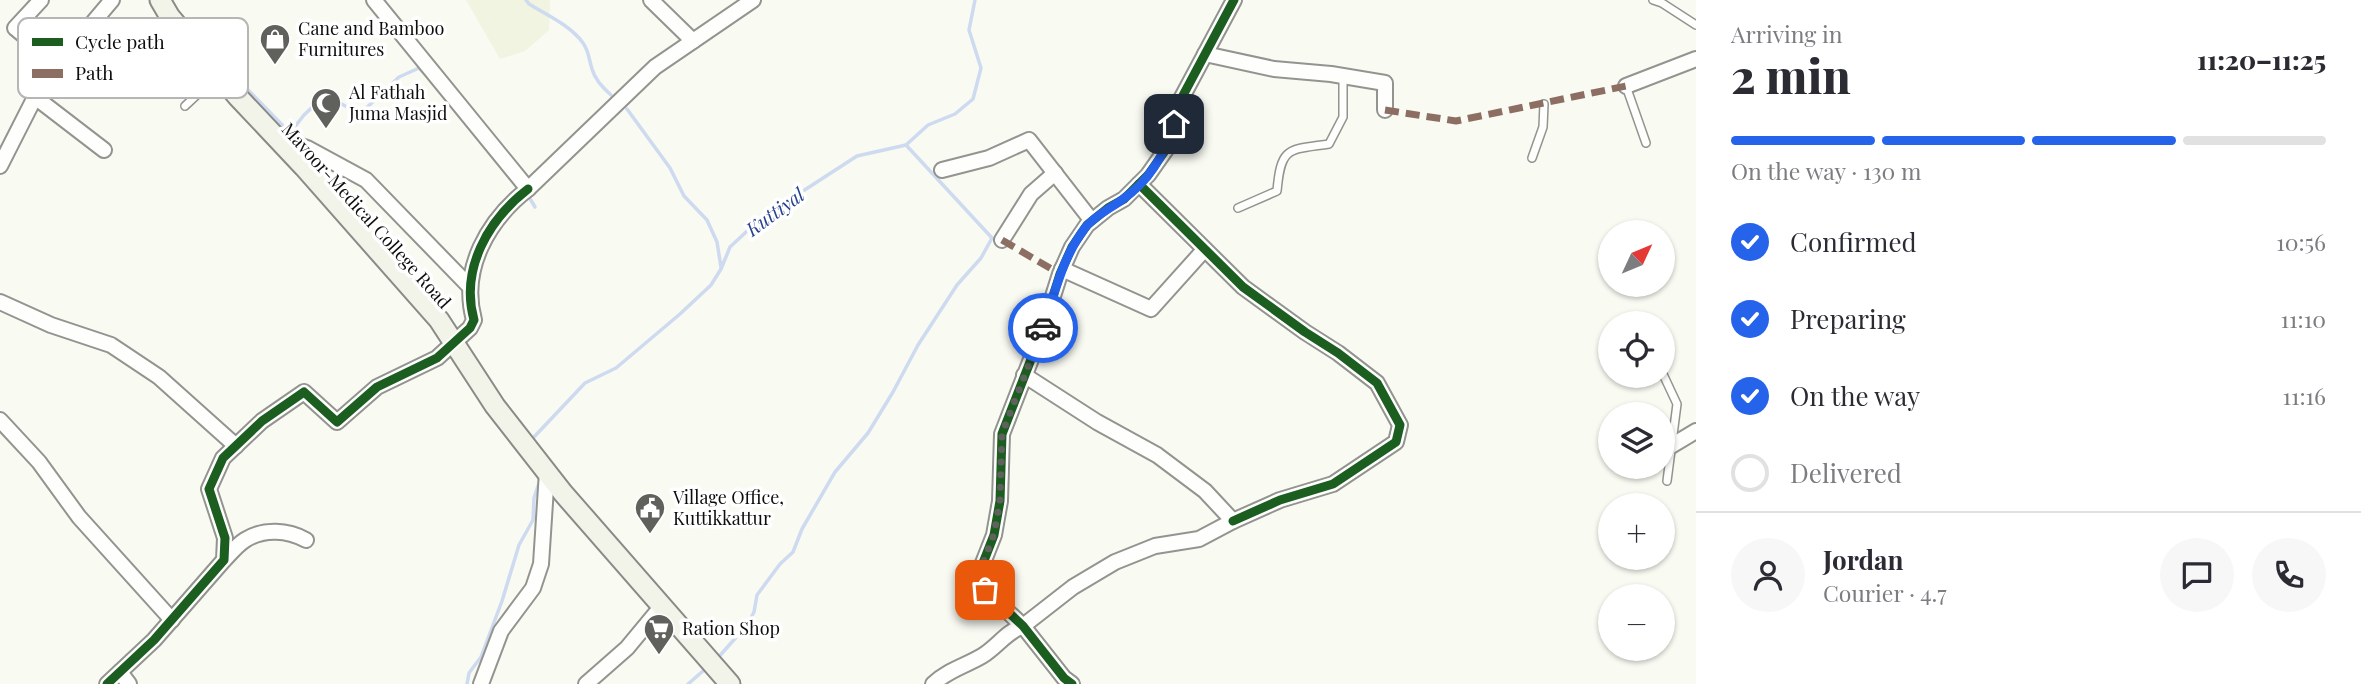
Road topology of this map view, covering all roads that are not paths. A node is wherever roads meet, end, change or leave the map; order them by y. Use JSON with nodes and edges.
{"nodes":[{"id":1,"x":41,"y":0,"type":"edge"},
{"id":2,"x":112,"y":0,"type":"edge"},
{"id":3,"x":160,"y":0,"type":"edge"},
{"id":4,"x":374,"y":0,"type":"edge"},
{"id":5,"x":651,"y":0,"type":"edge"},
{"id":6,"x":753,"y":0,"type":"edge"},
{"id":7,"x":1234,"y":0,"type":"edge"},
{"id":8,"x":1653,"y":0,"type":"edge"},
{"id":9,"x":24,"y":18,"type":"edge"},
{"id":10,"x":97,"y":18,"type":"edge"},
{"id":11,"x":170,"y":18,"type":"edge"},
{"id":12,"x":1696,"y":25,"type":"edge"},
{"id":13,"x":693,"y":41,"type":"junction"},
{"id":14,"x":1205,"y":54,"type":"junction"},
{"id":15,"x":1696,"y":58,"type":"edge"},
{"id":16,"x":1343,"y":76,"type":"junction"},
{"id":17,"x":1626,"y":86,"type":"joint"},
{"id":18,"x":34,"y":98,"type":"edge"},
{"id":19,"x":36,"y":98,"type":"edge"},
{"id":20,"x":193,"y":98,"type":"edge"},
{"id":21,"x":240,"y":98,"type":"edge"},
{"id":22,"x":1544,"y":104,"type":"dead end"},
{"id":23,"x":185,"y":106,"type":"dead end"},
{"id":24,"x":1384,"y":110,"type":"dead end"},
{"id":25,"x":276,"y":138,"type":"junction"},
{"id":26,"x":1646,"y":143,"type":"dead end"},
{"id":27,"x":104,"y":150,"type":"dead end"},
{"id":28,"x":1532,"y":158,"type":"dead end"},
{"id":29,"x":0,"y":166,"type":"edge"},
{"id":30,"x":942,"y":170,"type":"dead end"},
{"id":31,"x":1055,"y":173,"type":"junction"},
{"id":32,"x":1139,"y":184,"type":"junction"},
{"id":33,"x":528,"y":189,"type":"junction"},
{"id":34,"x":1238,"y":208,"type":"dead end"},
{"id":35,"x":1092,"y":221,"type":"junction"},
{"id":36,"x":1002,"y":240,"type":"dead end"},
{"id":37,"x":1204,"y":250,"type":"junction"},
{"id":38,"x":1062,"y":269,"type":"junction"},
{"id":39,"x":470,"y":287,"type":"junction"},
{"id":40,"x":0,"y":302,"type":"edge"},
{"id":41,"x":454,"y":343,"type":"junction"},
{"id":42,"x":1024,"y":375,"type":"junction"},
{"id":43,"x":1669,"y":388,"type":"edge"},
{"id":44,"x":1675,"y":412,"type":"edge"},
{"id":45,"x":0,"y":420,"type":"edge"},
{"id":46,"x":1696,"y":432,"type":"edge"},
{"id":47,"x":1675,"y":444,"type":"edge"},
{"id":48,"x":236,"y":446,"type":"junction"},
{"id":49,"x":547,"y":472,"type":"junction"},
{"id":50,"x":1233,"y":522,"type":"junction"},
{"id":51,"x":306,"y":540,"type":"dead end"},
{"id":52,"x":224,"y":560,"type":"junction"},
{"id":53,"x":661,"y":607,"type":"junction"},
{"id":54,"x":172,"y":620,"type":"junction"},
{"id":55,"x":1024,"y":626,"type":"junction"},
{"id":56,"x":120,"y":672,"type":"junction"},
{"id":57,"x":107,"y":684,"type":"edge"},
{"id":58,"x":129,"y":684,"type":"edge"},
{"id":59,"x":481,"y":684,"type":"edge"},
{"id":60,"x":586,"y":684,"type":"edge"},
{"id":61,"x":730,"y":684,"type":"edge"},
{"id":62,"x":933,"y":684,"type":"edge"},
{"id":63,"x":1072,"y":684,"type":"edge"}],
"edges":[{"from":1,"to":9,"type":"street"},
{"from":2,"to":10,"type":"street"},
{"from":3,"to":11,"type":"main road","name":"Mavoor-Medical College Road"},
{"from":4,"to":33,"type":"street"},
{"from":5,"to":13,"type":"street"},
{"from":6,"to":13,"type":"street"},
{"from":7,"to":14,"type":"street"},
{"from":8,"to":12,"type":"lane"},
{"from":13,"to":33,"type":"street"},
{"from":14,"to":16,"type":"street"},
{"from":14,"to":32,"type":"street"},
{"from":15,"to":17,"type":"street"},
{"from":16,"to":24,"type":"street"},
{"from":16,"to":34,"type":"lane"},
{"from":17,"to":26,"type":"lane"},
{"from":18,"to":29,"type":"street"},
{"from":19,"to":27,"type":"street"},
{"from":20,"to":23,"type":"lane"},
{"from":21,"to":25,"type":"main road","name":"Mavoor-Medical College Road"},
{"from":22,"to":28,"type":"lane"},
{"from":25,"to":39,"type":"street"},
{"from":25,"to":41,"type":"main road","name":"Mavoor-Medical College Road"},
{"from":30,"to":31,"type":"street"},
{"from":31,"to":35,"type":"street"},
{"from":31,"to":36,"type":"street"},
{"from":32,"to":35,"type":"street"},
{"from":32,"to":37,"type":"street"},
{"from":33,"to":39,"type":"street"},
{"from":35,"to":38,"type":"street"},
{"from":37,"to":38,"type":"street"},
{"from":37,"to":50,"type":"street"},
{"from":38,"to":42,"type":"street"},
{"from":39,"to":41,"type":"street"},
{"from":40,"to":48,"type":"street"},
{"from":41,"to":48,"type":"street"},
{"from":41,"to":49,"type":"main road","name":"Mavoor-Medical College Road"},
{"from":42,"to":50,"type":"street"},
{"from":42,"to":55,"type":"street"},
{"from":43,"to":44,"type":"lane"},
{"from":45,"to":54,"type":"street"},
{"from":46,"to":47,"type":"street"},
{"from":48,"to":52,"type":"street"},
{"from":49,"to":53,"type":"main road","name":"Mavoor-Medical College Road"},
{"from":49,"to":59,"type":"street"},
{"from":50,"to":55,"type":"street"},
{"from":51,"to":52,"type":"street"},
{"from":52,"to":54,"type":"street"},
{"from":53,"to":60,"type":"street"},
{"from":53,"to":61,"type":"main road","name":"Mavoor-Medical College Road"},
{"from":54,"to":56,"type":"street"},
{"from":55,"to":62,"type":"street"},
{"from":55,"to":63,"type":"street"},
{"from":56,"to":57,"type":"street"},
{"from":56,"to":58,"type":"street"}]}
